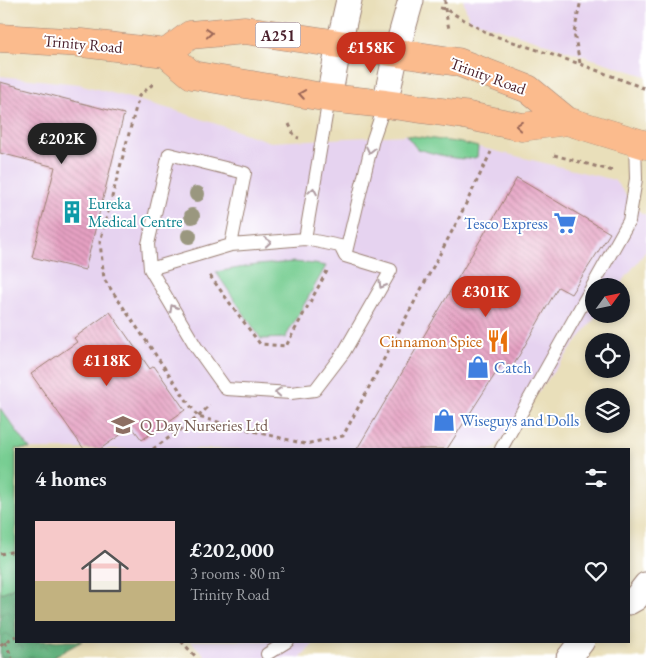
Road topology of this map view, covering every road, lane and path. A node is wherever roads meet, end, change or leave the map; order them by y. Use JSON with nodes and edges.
{"nodes":[{"id":1,"x":349,"y":0,"type":"edge"},
{"id":2,"x":412,"y":0,"type":"edge"},
{"id":3,"x":445,"y":0,"type":"edge"},
{"id":4,"x":581,"y":0,"type":"edge"},
{"id":5,"x":0,"y":38,"type":"edge"},
{"id":6,"x":339,"y":44,"type":"junction"},
{"id":7,"x":166,"y":53,"type":"junction"},
{"id":8,"x":396,"y":53,"type":"junction"},
{"id":9,"x":580,"y":64,"type":"junction"},
{"id":10,"x":155,"y":82,"type":"dead end"},
{"id":11,"x":646,"y":89,"type":"edge"},
{"id":12,"x":329,"y":98,"type":"junction"},
{"id":13,"x":385,"y":104,"type":"junction"},
{"id":14,"x":567,"y":121,"type":"junction"},
{"id":15,"x":640,"y":144,"type":"edge"},
{"id":16,"x":493,"y":149,"type":"dead end"},
{"id":17,"x":554,"y":155,"type":"dead end"},
{"id":18,"x":636,"y":179,"type":"junction"},
{"id":19,"x":305,"y":238,"type":"junction"},
{"id":20,"x":231,"y":245,"type":"junction"},
{"id":21,"x":343,"y":251,"type":"junction"},
{"id":22,"x":196,"y":256,"type":"junction"},
{"id":23,"x":150,"y":269,"type":"junction"},
{"id":24,"x":226,"y":389,"type":"junction"},
{"id":25,"x":198,"y":417,"type":"junction"},
{"id":26,"x":154,"y":448,"type":"edge"},
{"id":27,"x":502,"y":448,"type":"edge"},
{"id":28,"x":15,"y":551,"type":"edge"},
{"id":29,"x":0,"y":554,"type":"edge"},
{"id":30,"x":15,"y":637,"type":"edge"},
{"id":31,"x":5,"y":642,"type":"junction"},
{"id":32,"x":182,"y":643,"type":"edge"},
{"id":33,"x":285,"y":643,"type":"edge"},
{"id":34,"x":0,"y":644,"type":"edge"},
{"id":35,"x":268,"y":654,"type":"dead end"},
{"id":36,"x":12,"y":658,"type":"edge"},
{"id":37,"x":197,"y":658,"type":"edge"}],
"edges":[{"from":1,"to":6,"type":"street"},
{"from":2,"to":8,"type":"street"},
{"from":3,"to":9,"type":"path"},
{"from":4,"to":9,"type":"path"},
{"from":5,"to":7,"type":"main road","name":"Trinity Road"},
{"from":7,"to":6,"type":"main road","name":"Trinity Road","number":"A251","one_way":true},
{"from":6,"to":8,"type":"main road","name":"Trinity Road","number":"A251"},
{"from":6,"to":12,"type":"street"},
{"from":12,"to":7,"type":"main road","name":"Trinity Road","number":"A251","one_way":true},
{"from":8,"to":13,"type":"street"},
{"from":8,"to":14,"type":"main road","name":"Trinity Road","number":"A251"},
{"from":9,"to":11,"type":"path"},
{"from":10,"to":25,"type":"path"},
{"from":12,"to":13,"type":"main road","name":"Trinity Road","number":"A251"},
{"from":19,"to":12,"type":"lane","one_way":true},
{"from":14,"to":13,"type":"main road","name":"Trinity Road","number":"A251","one_way":true},
{"from":13,"to":21,"type":"lane","one_way":true},
{"from":14,"to":15,"type":"main road","name":"Trinity Road","number":"A251"},
{"from":15,"to":18,"type":"lane"},
{"from":16,"to":25,"type":"path"},
{"from":17,"to":18,"type":"path"},
{"from":18,"to":27,"type":"lane"},
{"from":20,"to":19,"type":"lane","one_way":true},
{"from":19,"to":21,"type":"lane"},
{"from":20,"to":22,"type":"lane"},
{"from":20,"to":23,"type":"lane"},
{"from":21,"to":22,"type":"path"},
{"from":21,"to":24,"type":"lane","one_way":true},
{"from":22,"to":23,"type":"lane"},
{"from":24,"to":23,"type":"lane","one_way":true},
{"from":24,"to":25,"type":"path"},
{"from":25,"to":26,"type":"path"},
{"from":28,"to":29,"type":"path"},
{"from":30,"to":31,"type":"path"},
{"from":31,"to":34,"type":"path"},
{"from":31,"to":36,"type":"path"},
{"from":32,"to":37,"type":"path"},
{"from":33,"to":35,"type":"lane"}]}
